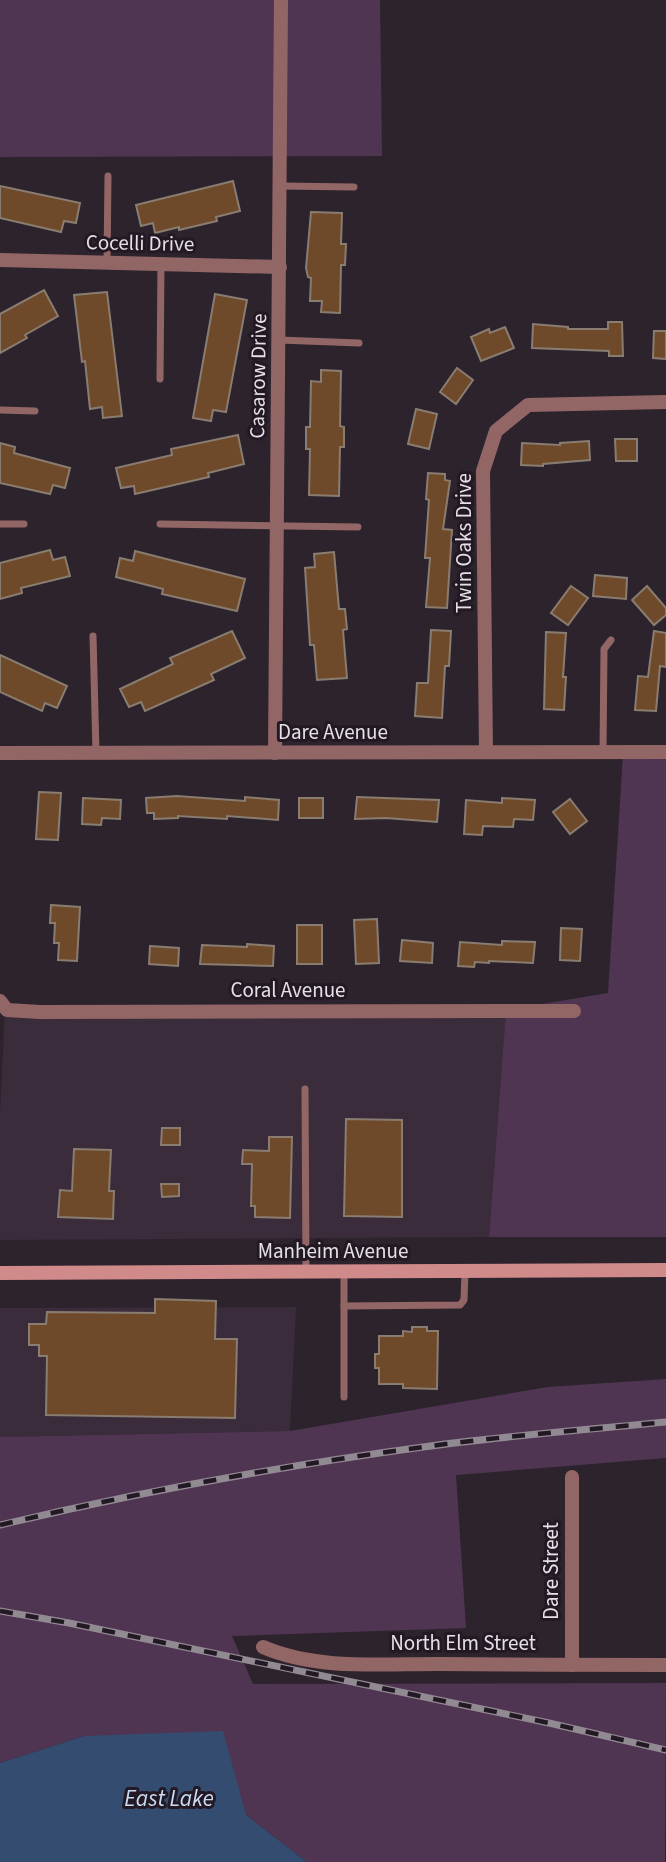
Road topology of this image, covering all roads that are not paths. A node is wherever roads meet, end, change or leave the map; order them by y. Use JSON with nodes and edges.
{"nodes":[{"id":1,"x":281,"y":0,"type":"edge"},
{"id":2,"x":108,"y":176,"type":"dead end"},
{"id":3,"x":281,"y":186,"type":"junction"},
{"id":4,"x":354,"y":187,"type":"dead end"},
{"id":5,"x":0,"y":260,"type":"edge"},
{"id":6,"x":107,"y":264,"type":"junction"},
{"id":7,"x":161,"y":264,"type":"junction"},
{"id":8,"x":279,"y":267,"type":"junction"},
{"id":9,"x":279,"y":340,"type":"junction"},
{"id":10,"x":359,"y":343,"type":"dead end"},
{"id":11,"x":160,"y":379,"type":"dead end"},
{"id":12,"x":666,"y":402,"type":"edge"},
{"id":13,"x":0,"y":410,"type":"edge"},
{"id":14,"x":35,"y":411,"type":"dead end"},
{"id":15,"x":0,"y":524,"type":"edge"},
{"id":16,"x":24,"y":524,"type":"dead end"},
{"id":17,"x":160,"y":524,"type":"dead end"},
{"id":18,"x":277,"y":526,"type":"junction"},
{"id":19,"x":358,"y":527,"type":"dead end"},
{"id":20,"x":93,"y":636,"type":"dead end"},
{"id":21,"x":611,"y":640,"type":"dead end"},
{"id":22,"x":486,"y":752,"type":"junction"},
{"id":23,"x":603,"y":752,"type":"junction"},
{"id":24,"x":666,"y":752,"type":"edge"},
{"id":25,"x":0,"y":753,"type":"edge"},
{"id":26,"x":96,"y":753,"type":"junction"},
{"id":27,"x":275,"y":753,"type":"junction"},
{"id":28,"x":2,"y":1004,"type":"edge"},
{"id":29,"x":574,"y":1011,"type":"dead end"},
{"id":30,"x":305,"y":1089,"type":"dead end"},
{"id":31,"x":666,"y":1270,"type":"edge"},
{"id":32,"x":465,"y":1271,"type":"junction"},
{"id":33,"x":306,"y":1272,"type":"junction"},
{"id":34,"x":344,"y":1272,"type":"junction"},
{"id":35,"x":0,"y":1273,"type":"edge"},
{"id":36,"x":344,"y":1306,"type":"junction"},
{"id":37,"x":344,"y":1397,"type":"dead end"},
{"id":38,"x":572,"y":1477,"type":"dead end"},
{"id":39,"x":263,"y":1647,"type":"dead end"},
{"id":40,"x":572,"y":1665,"type":"junction"},
{"id":41,"x":666,"y":1665,"type":"edge"}],
"edges":[{"from":1,"to":3,"type":"street","name":"Casarow Drive"},
{"from":2,"to":6,"type":"lane"},
{"from":3,"to":4,"type":"lane"},
{"from":3,"to":8,"type":"street","name":"Casarow Drive"},
{"from":5,"to":6,"type":"street","name":"Cocelli Drive"},
{"from":6,"to":7,"type":"street","name":"Cocelli Drive"},
{"from":7,"to":8,"type":"street","name":"Cocelli Drive"},
{"from":7,"to":11,"type":"lane"},
{"from":8,"to":9,"type":"street","name":"Casarow Drive"},
{"from":9,"to":10,"type":"lane"},
{"from":9,"to":18,"type":"street","name":"Casarow Drive"},
{"from":12,"to":22,"type":"street","name":"Twin Oaks Drive"},
{"from":13,"to":14,"type":"lane"},
{"from":15,"to":16,"type":"lane"},
{"from":17,"to":18,"type":"lane"},
{"from":18,"to":19,"type":"lane"},
{"from":18,"to":27,"type":"street","name":"Casarow Drive"},
{"from":20,"to":26,"type":"lane"},
{"from":21,"to":23,"type":"lane"},
{"from":22,"to":23,"type":"street","name":"Dare Avenue"},
{"from":22,"to":27,"type":"street","name":"Dare Avenue"},
{"from":23,"to":24,"type":"street","name":"Dare Avenue"},
{"from":25,"to":26,"type":"street","name":"Dare Avenue"},
{"from":26,"to":27,"type":"street","name":"Dare Avenue"},
{"from":28,"to":29,"type":"street","name":"Coral Avenue"},
{"from":30,"to":33,"type":"lane"},
{"from":31,"to":32,"type":"street","name":"Manheim Avenue"},
{"from":32,"to":34,"type":"street","name":"Manheim Avenue"},
{"from":32,"to":36,"type":"lane"},
{"from":33,"to":34,"type":"street","name":"Manheim Avenue"},
{"from":33,"to":35,"type":"street","name":"Manheim Avenue"},
{"from":34,"to":36,"type":"lane"},
{"from":36,"to":37,"type":"lane"},
{"from":38,"to":40,"type":"street","name":"Dare Street"},
{"from":39,"to":40,"type":"street","name":"North Elm Street"},
{"from":40,"to":41,"type":"street","name":"North Elm Street"}]}
